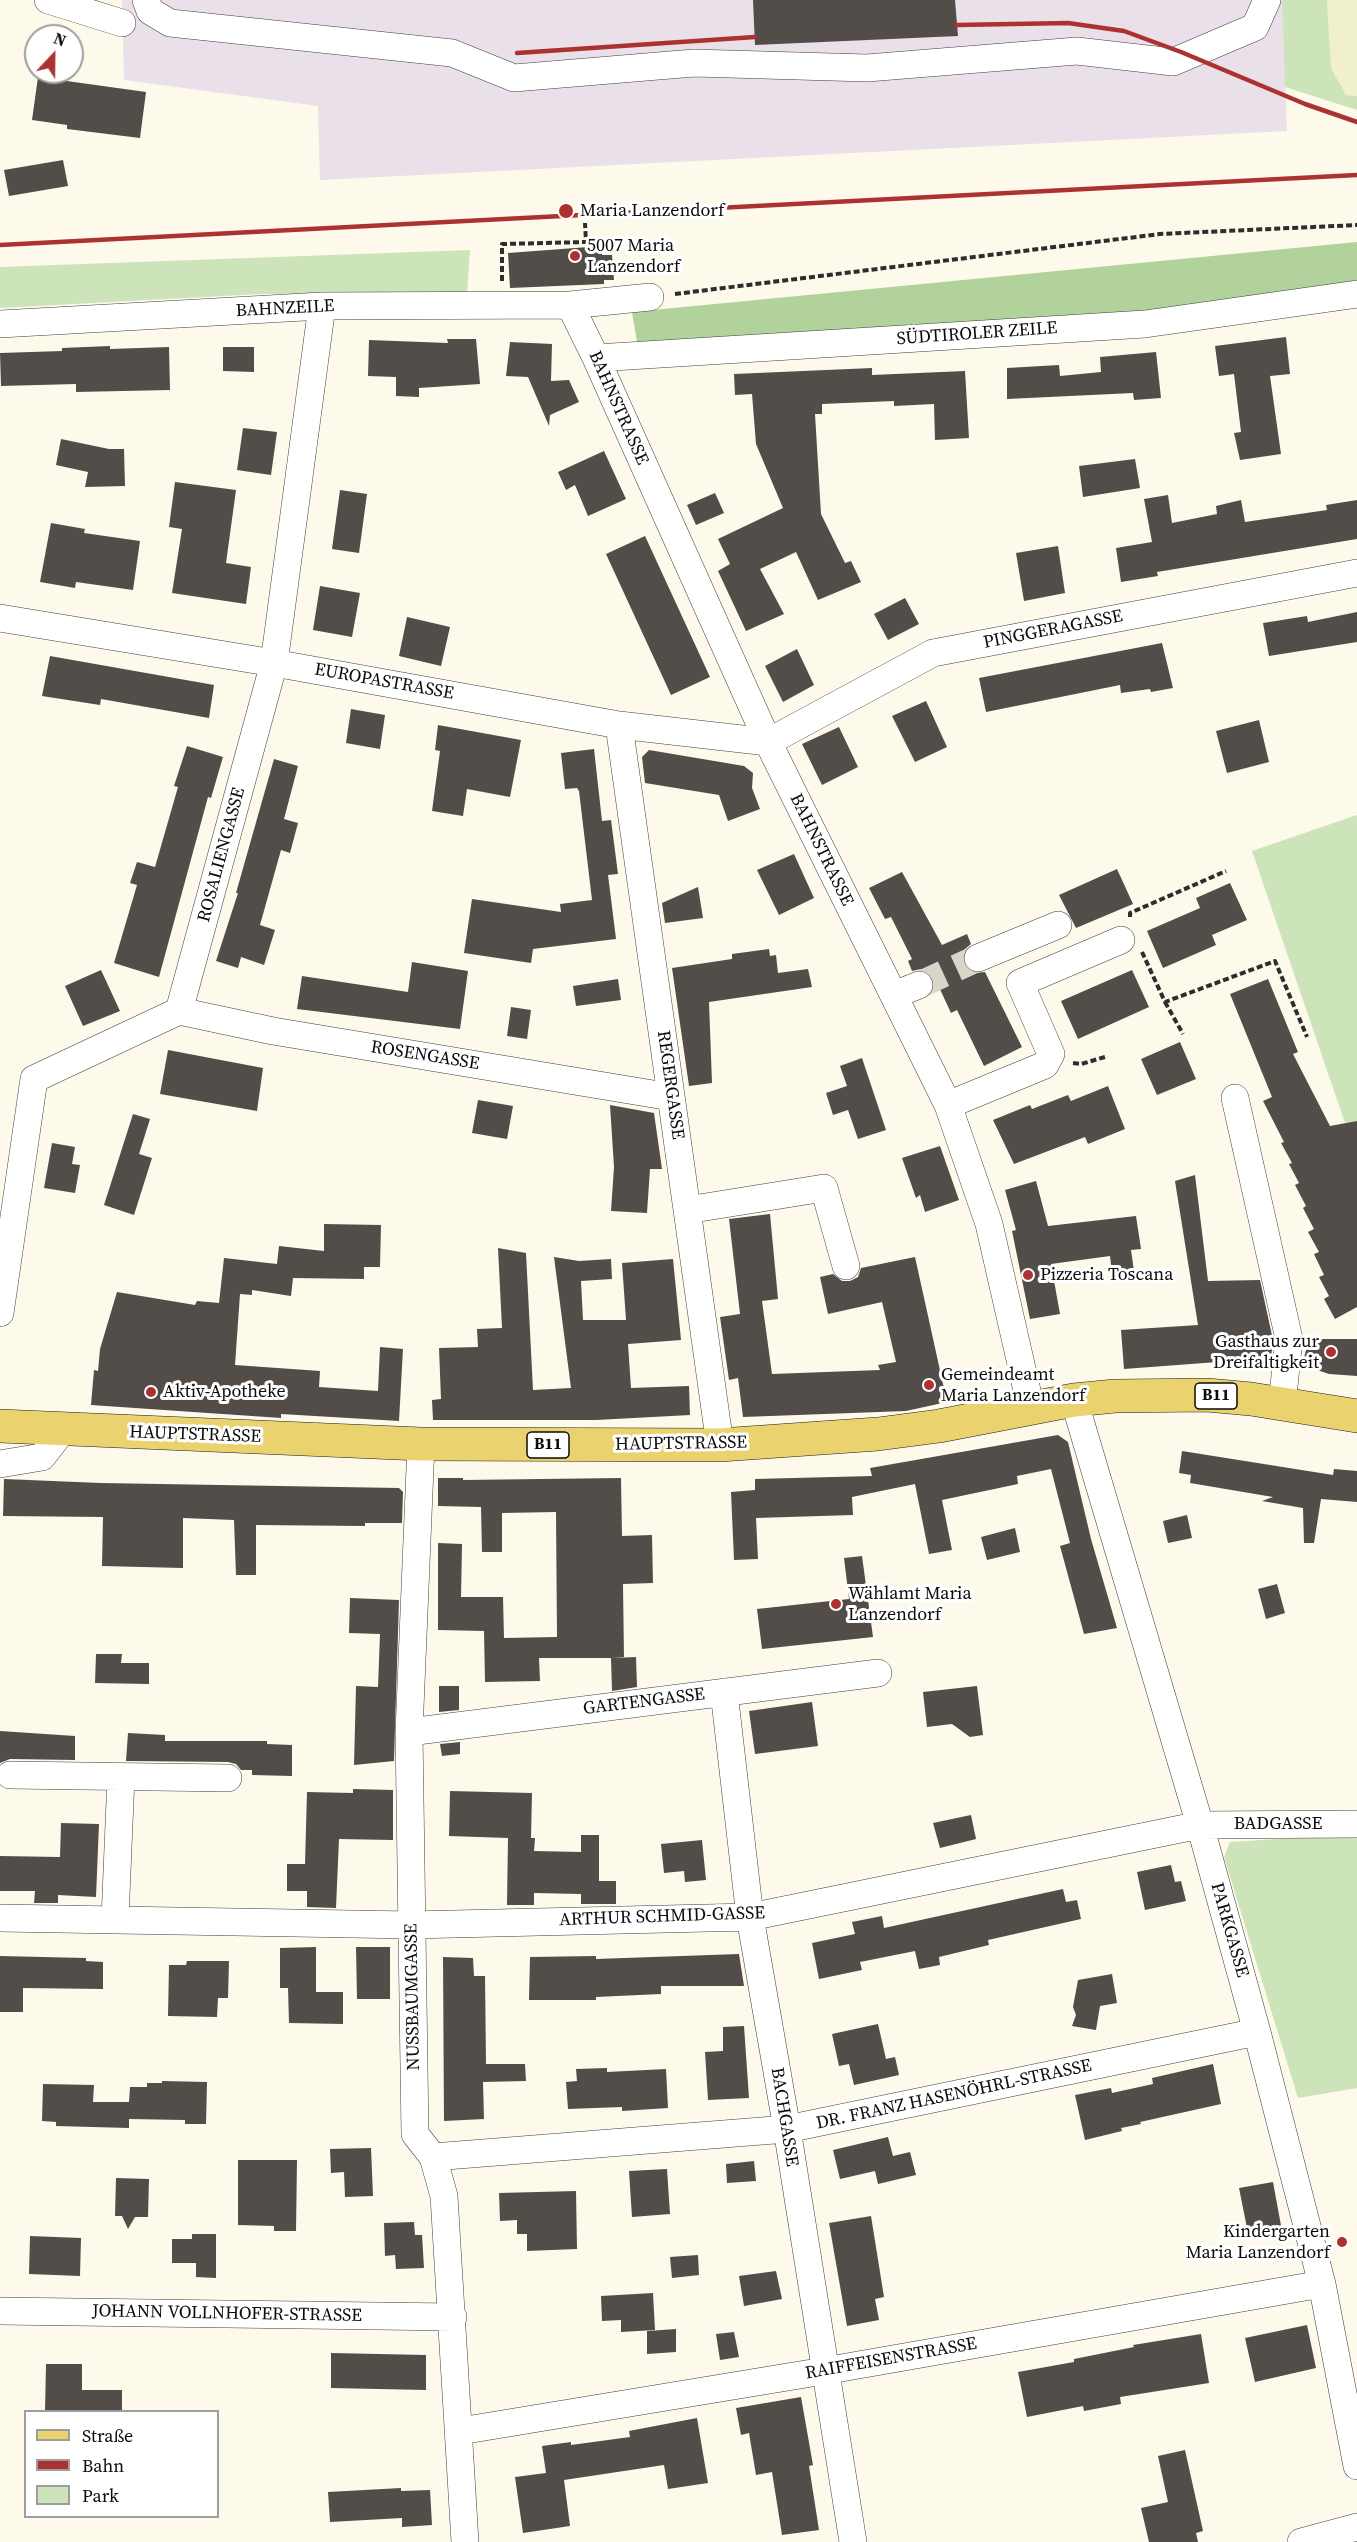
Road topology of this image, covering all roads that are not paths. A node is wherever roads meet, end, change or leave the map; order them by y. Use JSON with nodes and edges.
{"nodes":[{"id":1,"x":48,"y":0,"type":"edge"},
{"id":2,"x":146,"y":0,"type":"edge"},
{"id":3,"x":1268,"y":0,"type":"edge"},
{"id":4,"x":123,"y":23,"type":"dead end"},
{"id":5,"x":1357,"y":294,"type":"edge"},
{"id":6,"x":650,"y":297,"type":"road end"},
{"id":7,"x":570,"y":305,"type":"junction"},
{"id":8,"x":322,"y":306,"type":"junction"},
{"id":9,"x":0,"y":324,"type":"edge"},
{"id":10,"x":596,"y":358,"type":"junction"},
{"id":11,"x":1357,"y":573,"type":"edge"},
{"id":12,"x":0,"y":618,"type":"edge"},
{"id":13,"x":274,"y":663,"type":"junction"},
{"id":14,"x":619,"y":725,"type":"junction"},
{"id":15,"x":768,"y":742,"type":"junction"},
{"id":16,"x":1058,"y":925,"type":"dead end"},
{"id":17,"x":1127,"y":936,"type":"road end"},
{"id":18,"x":978,"y":958,"type":"tunnel mouth"},
{"id":19,"x":919,"y":985,"type":"tunnel mouth"},
{"id":20,"x":894,"y":995,"type":"junction"},
{"id":21,"x":179,"y":1011,"type":"junction"},
{"id":22,"x":671,"y":1097,"type":"junction"},
{"id":23,"x":1235,"y":1098,"type":"dead end"},
{"id":24,"x":948,"y":1105,"type":"junction"},
{"id":25,"x":687,"y":1210,"type":"junction"},
{"id":26,"x":846,"y":1266,"type":"dead end"},
{"id":27,"x":0,"y":1313,"type":"edge"},
{"id":28,"x":1074,"y":1400,"type":"junction"},
{"id":29,"x":1282,"y":1404,"type":"junction"},
{"id":30,"x":1031,"y":1408,"type":"junction"},
{"id":31,"x":1357,"y":1416,"type":"edge"},
{"id":32,"x":0,"y":1426,"type":"edge"},
{"id":33,"x":63,"y":1430,"type":"junction"},
{"id":34,"x":421,"y":1444,"type":"junction"},
{"id":35,"x":720,"y":1445,"type":"junction"},
{"id":36,"x":0,"y":1464,"type":"edge"},
{"id":37,"x":878,"y":1673,"type":"dead end"},
{"id":38,"x":724,"y":1692,"type":"junction"},
{"id":39,"x":409,"y":1732,"type":"junction"},
{"id":40,"x":10,"y":1774,"type":"dead end"},
{"id":41,"x":121,"y":1778,"type":"junction"},
{"id":42,"x":228,"y":1778,"type":"dead end"},
{"id":43,"x":1357,"y":1824,"type":"edge"},
{"id":44,"x":1200,"y":1825,"type":"junction"},
{"id":45,"x":750,"y":1917,"type":"junction"},
{"id":46,"x":0,"y":1918,"type":"edge"},
{"id":47,"x":115,"y":1919,"type":"junction"},
{"id":48,"x":411,"y":1925,"type":"junction"},
{"id":49,"x":1257,"y":2032,"type":"junction"},
{"id":50,"x":787,"y":2129,"type":"junction"},
{"id":51,"x":433,"y":2157,"type":"junction"},
{"id":52,"x":1322,"y":2284,"type":"junction"},
{"id":53,"x":0,"y":2311,"type":"edge"},
{"id":54,"x":453,"y":2318,"type":"junction"},
{"id":55,"x":824,"y":2370,"type":"junction"},
{"id":56,"x":460,"y":2431,"type":"junction"},
{"id":57,"x":1357,"y":2466,"type":"edge"},
{"id":58,"x":1357,"y":2527,"type":"edge"},
{"id":59,"x":465,"y":2542,"type":"edge"},
{"id":60,"x":853,"y":2542,"type":"edge"},
{"id":61,"x":1301,"y":2542,"type":"edge"}],
"edges":[{"from":1,"to":4,"type":"street"},
{"from":2,"to":3,"type":"street"},
{"from":5,"to":10,"type":"street","name":"SÜDTIROLER ZEILE"},
{"from":6,"to":7,"type":"street","name":"BAHNZEILE"},
{"from":7,"to":8,"type":"street","name":"BAHNZEILE"},
{"from":7,"to":10,"type":"street","name":"BAHNSTRASSE"},
{"from":8,"to":9,"type":"street","name":"BAHNZEILE"},
{"from":8,"to":13,"type":"street","name":"ROSALIENGASSE"},
{"from":10,"to":15,"type":"street","name":"BAHNSTRASSE"},
{"from":11,"to":15,"type":"street","name":"PINGGERAGASSE"},
{"from":12,"to":13,"type":"street","name":"EUROPASTRASSE"},
{"from":13,"to":14,"type":"street","name":"EUROPASTRASSE"},
{"from":13,"to":21,"type":"street","name":"ROSALIENGASSE"},
{"from":14,"to":15,"type":"street","name":"EUROPASTRASSE"},
{"from":14,"to":22,"type":"street","name":"REGERGASSE"},
{"from":15,"to":20,"type":"street","name":"BAHNSTRASSE"},
{"from":16,"to":18,"type":"street"},
{"from":17,"to":24,"type":"street"},
{"from":19,"to":20,"type":"street"},
{"from":20,"to":24,"type":"street","name":"BAHNSTRASSE"},
{"from":21,"to":22,"type":"street","name":"ROSENGASSE"},
{"from":21,"to":27,"type":"street"},
{"from":22,"to":25,"type":"street","name":"REGERGASSE"},
{"from":23,"to":29,"type":"street"},
{"from":24,"to":30,"type":"street","name":"BAHNSTRASSE"},
{"from":25,"to":26,"type":"street"},
{"from":25,"to":35,"type":"street","name":"REGERGASSE"},
{"from":28,"to":29,"type":"main road","name":"HAUPTSTRASSE","number":"B11"},
{"from":28,"to":30,"type":"main road","name":"HAUPTSTRASSE","number":"B11"},
{"from":28,"to":44,"type":"street","name":"PARKGASSE"},
{"from":29,"to":31,"type":"main road","name":"HAUPTSTRASSE","number":"B11"},
{"from":30,"to":35,"type":"main road","name":"HAUPTSTRASSE","number":"B11"},
{"from":32,"to":33,"type":"main road","name":"HAUPTSTRASSE","number":"B11"},
{"from":33,"to":34,"type":"main road","name":"HAUPTSTRASSE","number":"B11"},
{"from":33,"to":36,"type":"street"},
{"from":34,"to":35,"type":"main road","name":"HAUPTSTRASSE","number":"B11"},
{"from":34,"to":39,"type":"street","name":"NUSSBAUMGASSE"},
{"from":37,"to":38,"type":"street","name":"GARTENGASSE"},
{"from":38,"to":39,"type":"street","name":"GARTENGASSE"},
{"from":38,"to":45,"type":"street","name":"BACHGASSE"},
{"from":39,"to":48,"type":"street","name":"NUSSBAUMGASSE"},
{"from":40,"to":41,"type":"street"},
{"from":41,"to":42,"type":"street"},
{"from":41,"to":47,"type":"street"},
{"from":43,"to":44,"type":"street","name":"BADGASSE"},
{"from":44,"to":45,"type":"street","name":"ARTHUR SCHMID-GASSE"},
{"from":44,"to":49,"type":"street","name":"PARKGASSE"},
{"from":45,"to":48,"type":"street","name":"ARTHUR SCHMID-GASSE"},
{"from":45,"to":50,"type":"street","name":"BACHGASSE"},
{"from":46,"to":47,"type":"street","name":"ARTHUR SCHMID-GASSE"},
{"from":47,"to":48,"type":"street","name":"ARTHUR SCHMID-GASSE"},
{"from":48,"to":51,"type":"street","name":"NUSSBAUMGASSE"},
{"from":49,"to":50,"type":"street","name":"DR. FRANZ HASENÖHRL-STRASSE"},
{"from":49,"to":52,"type":"street","name":"PARKGASSE"},
{"from":50,"to":51,"type":"street","name":"DR. FRANZ HASENÖHRL-STRASSE"},
{"from":50,"to":55,"type":"street","name":"BACHGASSE"},
{"from":51,"to":54,"type":"street","name":"NUSSBAUMGASSE"},
{"from":52,"to":55,"type":"street","name":"RAIFFEISENSTRASSE"},
{"from":52,"to":57,"type":"street","name":"PARKGASSE"},
{"from":53,"to":54,"type":"street","name":"JOHANN VOLLNHOFER-STRASSE"},
{"from":54,"to":56,"type":"street","name":"NUSSBAUMGASSE"},
{"from":55,"to":56,"type":"street","name":"RAIFFEISENSTRASSE"},
{"from":55,"to":60,"type":"street","name":"BACHGASSE"},
{"from":56,"to":59,"type":"street","name":"NUSSBAUMGASSE"},
{"from":58,"to":61,"type":"street"}]}
